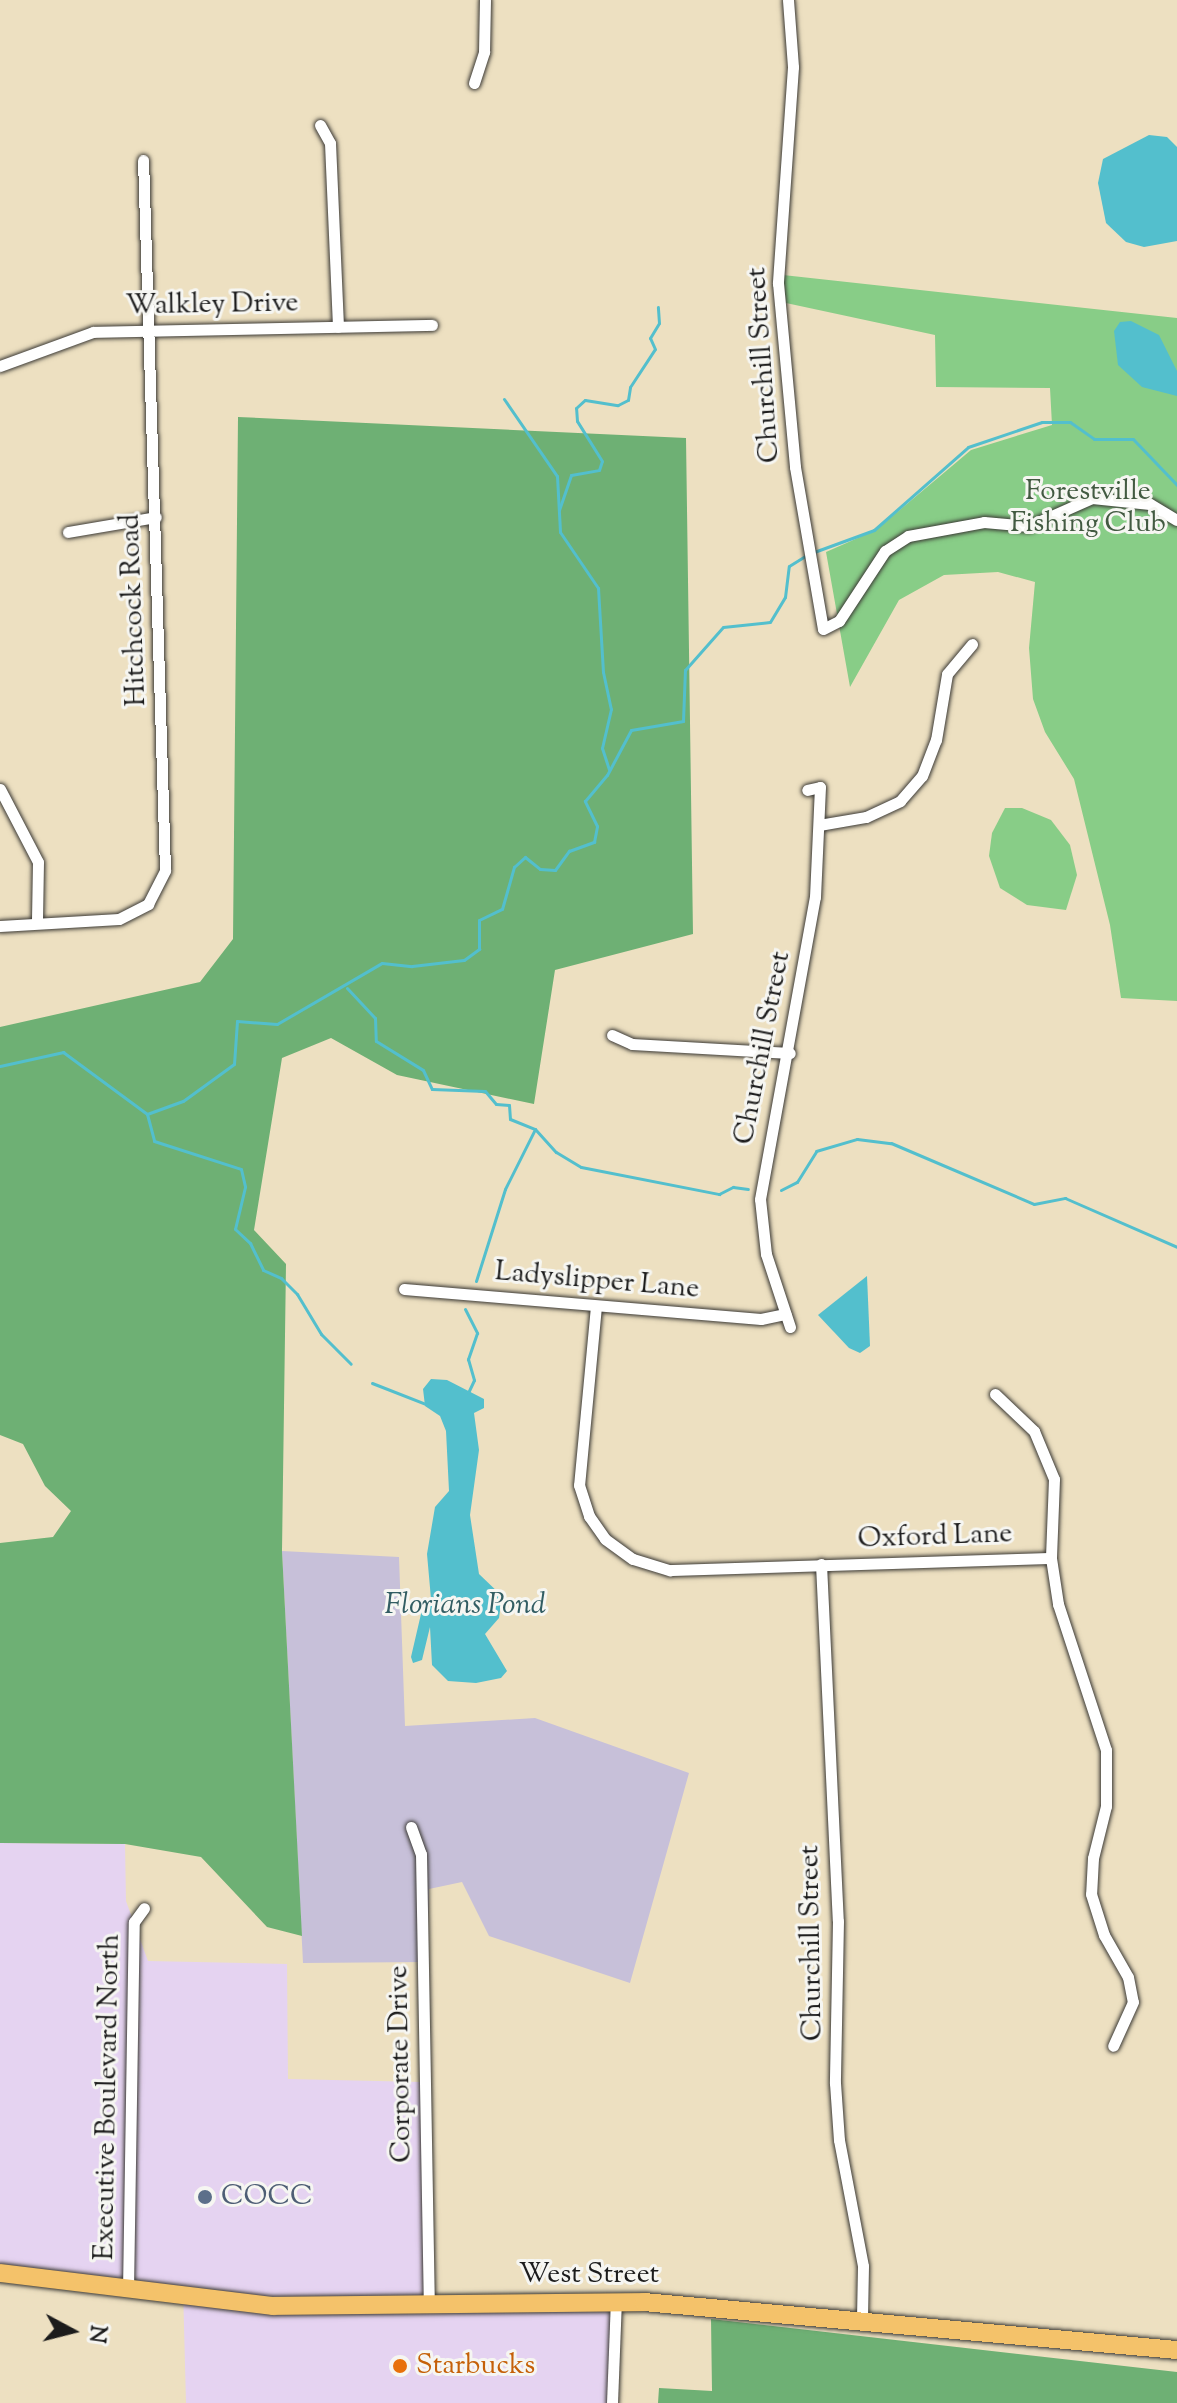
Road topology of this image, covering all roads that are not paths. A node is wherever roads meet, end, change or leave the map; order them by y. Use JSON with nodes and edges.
{"nodes":[{"id":1,"x":485,"y":0,"type":"edge"},
{"id":2,"x":788,"y":0,"type":"edge"},
{"id":3,"x":474,"y":83,"type":"dead end"},
{"id":4,"x":320,"y":125,"type":"dead end"},
{"id":5,"x":143,"y":160,"type":"dead end"},
{"id":6,"x":432,"y":325,"type":"dead end"},
{"id":7,"x":338,"y":327,"type":"junction"},
{"id":8,"x":147,"y":330,"type":"junction"},
{"id":9,"x":0,"y":366,"type":"edge"},
{"id":10,"x":156,"y":517,"type":"junction"},
{"id":11,"x":1177,"y":520,"type":"edge"},
{"id":12,"x":68,"y":532,"type":"dead end"},
{"id":13,"x":972,"y":644,"type":"dead end"},
{"id":14,"x":0,"y":789,"type":"edge"},
{"id":15,"x":807,"y":790,"type":"dead end"},
{"id":16,"x":819,"y":825,"type":"junction"},
{"id":17,"x":37,"y":921,"type":"junction"},
{"id":18,"x":0,"y":926,"type":"edge"},
{"id":19,"x":612,"y":1035,"type":"dead end"},
{"id":20,"x":790,"y":1053,"type":"junction"},
{"id":21,"x":404,"y":1289,"type":"dead end"},
{"id":22,"x":596,"y":1306,"type":"junction"},
{"id":23,"x":785,"y":1314,"type":"junction"},
{"id":24,"x":790,"y":1327,"type":"dead end"},
{"id":25,"x":995,"y":1394,"type":"dead end"},
{"id":26,"x":1051,"y":1558,"type":"junction"},
{"id":27,"x":821,"y":1564,"type":"junction"},
{"id":28,"x":411,"y":1827,"type":"dead end"},
{"id":29,"x":144,"y":1908,"type":"dead end"},
{"id":30,"x":1113,"y":2046,"type":"dead end"},
{"id":31,"x":0,"y":2273,"type":"edge"},
{"id":32,"x":128,"y":2290,"type":"junction"},
{"id":33,"x":616,"y":2301,"type":"junction"},
{"id":34,"x":429,"y":2303,"type":"junction"},
{"id":35,"x":862,"y":2320,"type":"junction"},
{"id":36,"x":1177,"y":2350,"type":"edge"},
{"id":37,"x":612,"y":2403,"type":"edge"}],
"edges":[{"from":1,"to":3,"type":"street"},
{"from":2,"to":11,"type":"street","name":"Churchill Street"},
{"from":4,"to":7,"type":"street"},
{"from":5,"to":8,"type":"street","name":"Hitchcock Road"},
{"from":6,"to":7,"type":"street","name":"Walkley Drive"},
{"from":7,"to":8,"type":"street","name":"Walkley Drive"},
{"from":8,"to":9,"type":"street","name":"Walkley Drive"},
{"from":8,"to":10,"type":"street","name":"Hitchcock Road"},
{"from":10,"to":12,"type":"street"},
{"from":10,"to":17,"type":"street","name":"Hitchcock Road"},
{"from":13,"to":16,"type":"street"},
{"from":14,"to":17,"type":"street"},
{"from":15,"to":16,"type":"street","name":"Churchill Street"},
{"from":16,"to":20,"type":"street","name":"Churchill Street"},
{"from":17,"to":18,"type":"street","name":"Hitchcock Road"},
{"from":19,"to":20,"type":"street"},
{"from":20,"to":23,"type":"street","name":"Churchill Street"},
{"from":21,"to":22,"type":"street","name":"Ladyslipper Lane"},
{"from":22,"to":23,"type":"street","name":"Ladyslipper Lane"},
{"from":22,"to":27,"type":"street","name":"Oxford Lane"},
{"from":23,"to":24,"type":"street","name":"Churchill Street"},
{"from":25,"to":26,"type":"street"},
{"from":26,"to":27,"type":"street","name":"Oxford Lane"},
{"from":26,"to":30,"type":"street"},
{"from":27,"to":35,"type":"street","name":"Churchill Street"},
{"from":28,"to":34,"type":"street","name":"Corporate Drive"},
{"from":29,"to":32,"type":"street","name":"Executive Boulevard North"},
{"from":31,"to":32,"type":"main road","name":"West Street"},
{"from":32,"to":34,"type":"main road","name":"West Street"},
{"from":33,"to":34,"type":"main road","name":"West Street"},
{"from":33,"to":35,"type":"main road","name":"West Street"},
{"from":33,"to":37,"type":"street"},
{"from":35,"to":36,"type":"main road","name":"West Street"}]}
